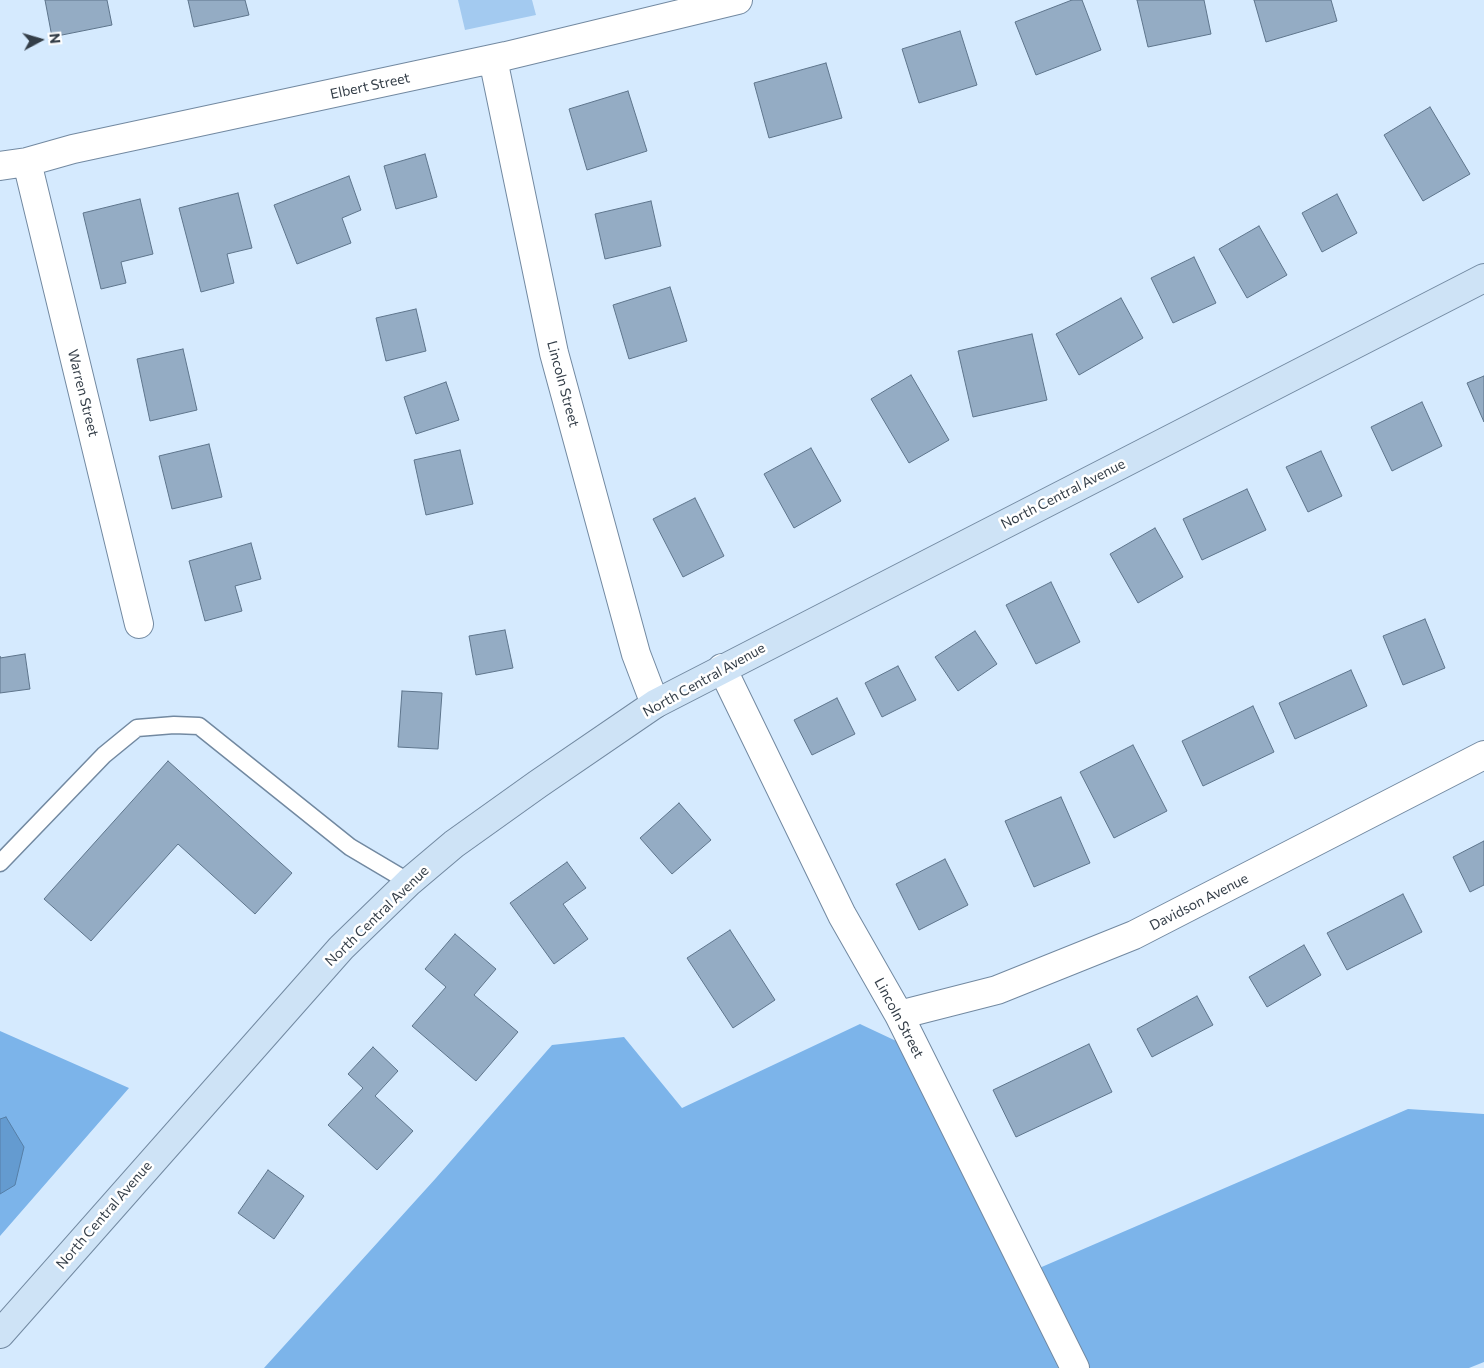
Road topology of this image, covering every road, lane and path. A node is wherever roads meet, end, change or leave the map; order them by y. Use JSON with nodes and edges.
{"nodes":[{"id":1,"x":738,"y":0,"type":"edge"},
{"id":2,"x":493,"y":59,"type":"junction"},
{"id":3,"x":27,"y":162,"type":"junction"},
{"id":4,"x":0,"y":166,"type":"edge"},
{"id":5,"x":1484,"y":278,"type":"edge"},
{"id":6,"x":139,"y":624,"type":"dead end"},
{"id":7,"x":722,"y":668,"type":"junction"},
{"id":8,"x":656,"y":704,"type":"junction"},
{"id":9,"x":1484,"y":755,"type":"edge"},
{"id":10,"x":0,"y":863,"type":"edge"},
{"id":11,"x":408,"y":882,"type":"junction"},
{"id":12,"x":899,"y":1015,"type":"junction"},
{"id":13,"x":0,"y":1334,"type":"edge"},
{"id":14,"x":1075,"y":1368,"type":"edge"}],
"edges":[{"from":1,"to":2,"type":"street","name":"Elbert Street"},
{"from":2,"to":3,"type":"street","name":"Elbert Street"},
{"from":2,"to":8,"type":"street","name":"Lincoln Street"},
{"from":3,"to":4,"type":"street","name":"Elbert Street"},
{"from":3,"to":6,"type":"street","name":"Warren Street"},
{"from":5,"to":7,"type":"main road","name":"North Central Avenue"},
{"from":7,"to":8,"type":"main road","name":"North Central Avenue"},
{"from":7,"to":12,"type":"street","name":"Lincoln Street"},
{"from":8,"to":11,"type":"main road","name":"North Central Avenue"},
{"from":9,"to":12,"type":"street","name":"Davidson Avenue"},
{"from":10,"to":11,"type":"lane"},
{"from":11,"to":13,"type":"main road","name":"North Central Avenue"},
{"from":12,"to":14,"type":"street","name":"Lincoln Street"}]}
